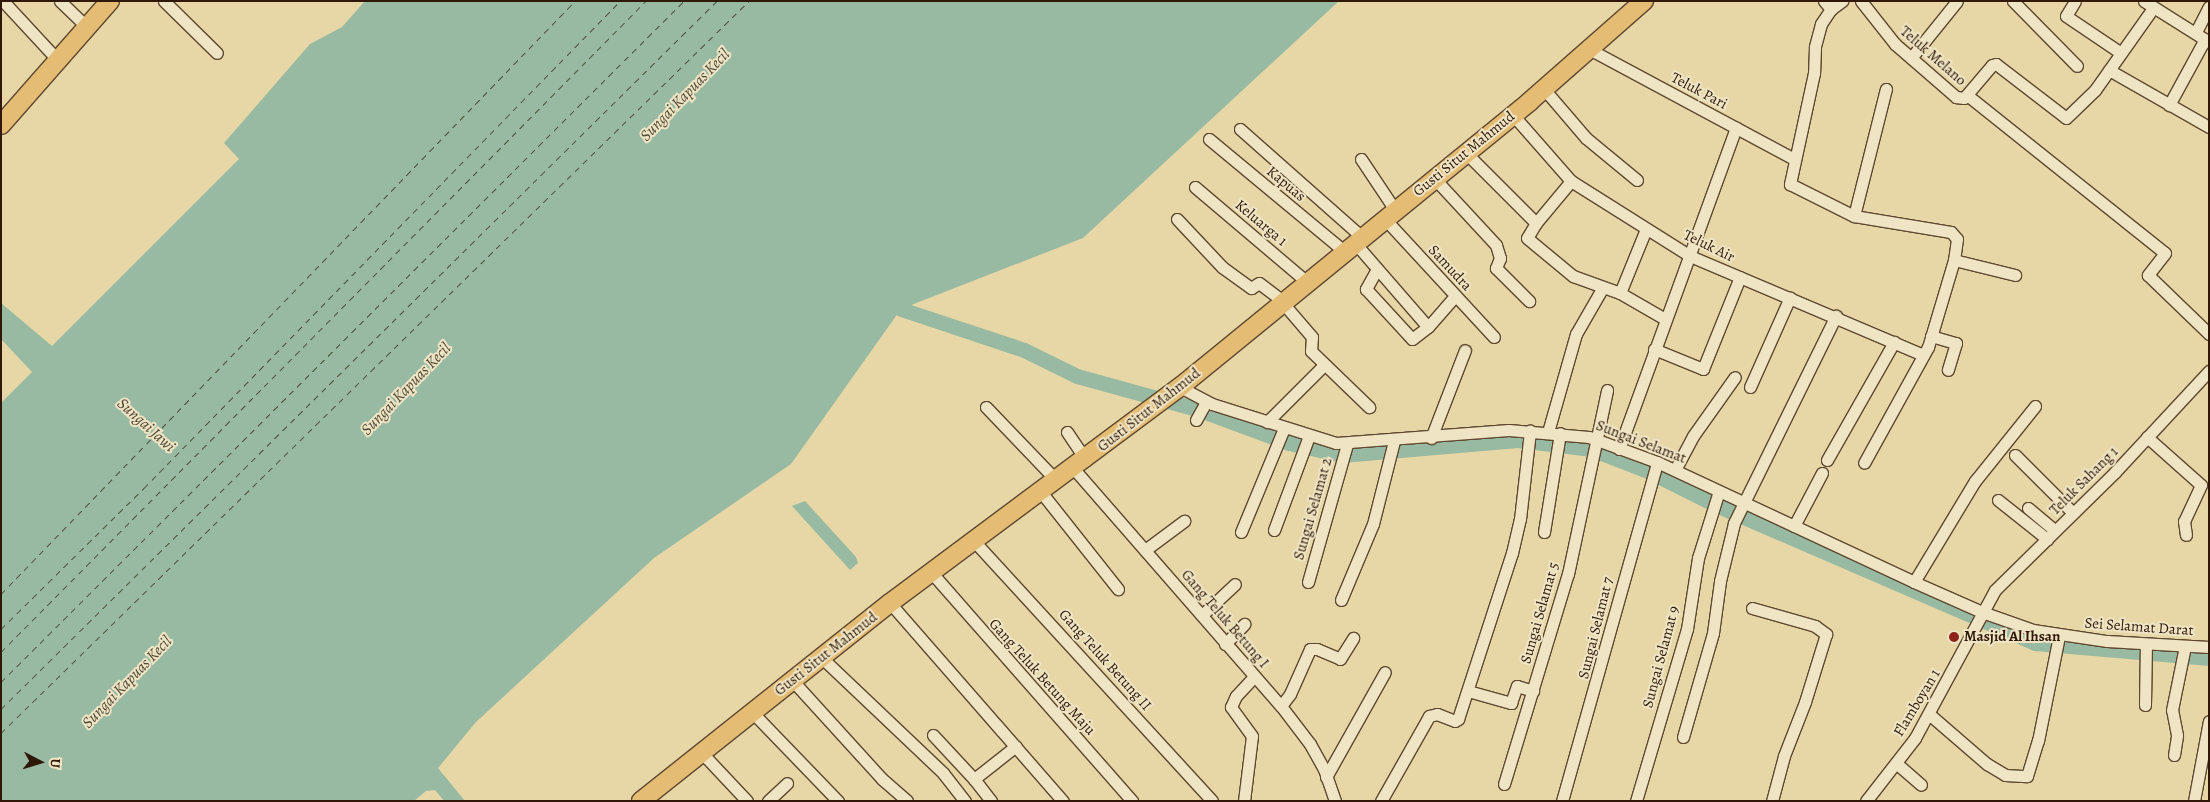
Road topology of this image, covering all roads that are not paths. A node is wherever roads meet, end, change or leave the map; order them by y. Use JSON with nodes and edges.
{"nodes":[{"id":1,"x":3,"y":1,"type":"edge"},
{"id":2,"x":60,"y":1,"type":"edge"},
{"id":3,"x":164,"y":1,"type":"edge"},
{"id":4,"x":1644,"y":1,"type":"edge"},
{"id":5,"x":1842,"y":1,"type":"edge"},
{"id":6,"x":1861,"y":1,"type":"edge"},
{"id":7,"x":1957,"y":1,"type":"edge"},
{"id":8,"x":2014,"y":1,"type":"edge"},
{"id":9,"x":2075,"y":1,"type":"edge"},
{"id":10,"x":102,"y":2,"type":"edge"},
{"id":11,"x":1828,"y":5,"type":"edge"},
{"id":12,"x":2149,"y":5,"type":"edge"},
{"id":13,"x":2209,"y":7,"type":"edge"},
{"id":14,"x":82,"y":22,"type":"junction"},
{"id":15,"x":2203,"y":38,"type":"edge"},
{"id":16,"x":1589,"y":49,"type":"junction"},
{"id":17,"x":2121,"y":53,"type":"junction"},
{"id":18,"x":217,"y":54,"type":"dead end"},
{"id":19,"x":52,"y":55,"type":"junction"},
{"id":20,"x":1911,"y":58,"type":"junction"},
{"id":21,"x":2077,"y":66,"type":"dead end"},
{"id":22,"x":2109,"y":70,"type":"junction"},
{"id":23,"x":1544,"y":89,"type":"junction"},
{"id":24,"x":1886,"y":89,"type":"dead end"},
{"id":25,"x":1967,"y":95,"type":"junction"},
{"id":26,"x":2169,"y":105,"type":"junction"},
{"id":27,"x":1,"y":112,"type":"edge"},
{"id":28,"x":1513,"y":115,"type":"junction"},
{"id":29,"x":1,"y":125,"type":"edge"},
{"id":30,"x":2209,"y":127,"type":"edge"},
{"id":31,"x":1736,"y":128,"type":"junction"},
{"id":32,"x":1240,"y":129,"type":"dead end"},
{"id":33,"x":1209,"y":139,"type":"dead end"},
{"id":34,"x":1466,"y":153,"type":"junction"},
{"id":35,"x":1361,"y":159,"type":"dead end"},
{"id":36,"x":1794,"y":159,"type":"junction"},
{"id":37,"x":1434,"y":178,"type":"junction"},
{"id":38,"x":1637,"y":180,"type":"dead end"},
{"id":39,"x":1571,"y":181,"type":"junction"},
{"id":40,"x":1195,"y":187,"type":"dead end"},
{"id":41,"x":1390,"y":214,"type":"junction"},
{"id":42,"x":1854,"y":216,"type":"junction"},
{"id":43,"x":1177,"y":219,"type":"dead end"},
{"id":44,"x":1536,"y":223,"type":"junction"},
{"id":45,"x":1646,"y":229,"type":"junction"},
{"id":46,"x":1354,"y":244,"type":"junction"},
{"id":47,"x":1690,"y":256,"type":"junction"},
{"id":48,"x":1954,"y":260,"type":"junction"},
{"id":49,"x":1377,"y":270,"type":"junction"},
{"id":50,"x":2015,"y":275,"type":"dead end"},
{"id":51,"x":1740,"y":277,"type":"junction"},
{"id":52,"x":1306,"y":282,"type":"junction"},
{"id":53,"x":1603,"y":287,"type":"junction"},
{"id":54,"x":1620,"y":293,"type":"junction"},
{"id":55,"x":1455,"y":296,"type":"junction"},
{"id":56,"x":1790,"y":297,"type":"junction"},
{"id":57,"x":1529,"y":301,"type":"dead end"},
{"id":58,"x":1282,"y":302,"type":"junction"},
{"id":59,"x":1836,"y":316,"type":"junction"},
{"id":60,"x":1665,"y":319,"type":"junction"},
{"id":61,"x":1428,"y":327,"type":"junction"},
{"id":62,"x":2209,"y":334,"type":"edge"},
{"id":63,"x":1931,"y":336,"type":"junction"},
{"id":64,"x":1494,"y":337,"type":"dead end"},
{"id":65,"x":1894,"y":342,"type":"junction"},
{"id":66,"x":1654,"y":349,"type":"junction"},
{"id":67,"x":1465,"y":350,"type":"dead end"},
{"id":68,"x":1923,"y":355,"type":"junction"},
{"id":69,"x":1324,"y":365,"type":"junction"},
{"id":70,"x":1948,"y":370,"type":"dead end"},
{"id":71,"x":2209,"y":371,"type":"edge"},
{"id":72,"x":1735,"y":377,"type":"dead end"},
{"id":73,"x":1750,"y":387,"type":"dead end"},
{"id":74,"x":1177,"y":390,"type":"junction"},
{"id":75,"x":1607,"y":390,"type":"dead end"},
{"id":76,"x":986,"y":406,"type":"dead end"},
{"id":77,"x":2036,"y":406,"type":"dead end"},
{"id":78,"x":1369,"y":407,"type":"dead end"},
{"id":79,"x":1267,"y":422,"type":"junction"},
{"id":80,"x":1067,"y":432,"type":"dead end"},
{"id":81,"x":1548,"y":432,"type":"junction"},
{"id":82,"x":1529,"y":434,"type":"junction"},
{"id":83,"x":1280,"y":435,"type":"junction"},
{"id":84,"x":2147,"y":437,"type":"junction"},
{"id":85,"x":1308,"y":438,"type":"junction"},
{"id":86,"x":1431,"y":438,"type":"junction"},
{"id":87,"x":1559,"y":441,"type":"junction"},
{"id":88,"x":1393,"y":443,"type":"junction"},
{"id":89,"x":1595,"y":448,"type":"junction"},
{"id":90,"x":1619,"y":449,"type":"junction"},
{"id":91,"x":1345,"y":452,"type":"junction"},
{"id":92,"x":2015,"y":455,"type":"dead end"},
{"id":93,"x":1827,"y":460,"type":"dead end"},
{"id":94,"x":1864,"y":463,"type":"dead end"},
{"id":95,"x":1080,"y":464,"type":"junction"},
{"id":96,"x":1655,"y":465,"type":"junction"},
{"id":97,"x":1675,"y":470,"type":"junction"},
{"id":98,"x":1822,"y":473,"type":"dead end"},
{"id":99,"x":2205,"y":480,"type":"edge"},
{"id":100,"x":1057,"y":481,"type":"junction"},
{"id":101,"x":1041,"y":492,"type":"junction"},
{"id":102,"x":1715,"y":500,"type":"junction"},
{"id":103,"x":1998,"y":500,"type":"dead end"},
{"id":104,"x":1742,"y":507,"type":"junction"},
{"id":105,"x":2028,"y":508,"type":"dead end"},
{"id":106,"x":2073,"y":513,"type":"junction"},
{"id":107,"x":1184,"y":521,"type":"dead end"},
{"id":108,"x":1794,"y":526,"type":"junction"},
{"id":109,"x":1274,"y":530,"type":"dead end"},
{"id":110,"x":1241,"y":532,"type":"dead end"},
{"id":111,"x":1544,"y":532,"type":"dead end"},
{"id":112,"x":2051,"y":535,"type":"junction"},
{"id":113,"x":2186,"y":536,"type":"dead end"},
{"id":114,"x":974,"y":541,"type":"junction"},
{"id":115,"x":1145,"y":550,"type":"junction"},
{"id":116,"x":931,"y":572,"type":"junction"},
{"id":117,"x":1308,"y":582,"type":"dead end"},
{"id":118,"x":1914,"y":582,"type":"junction"},
{"id":119,"x":1235,"y":584,"type":"dead end"},
{"id":120,"x":1118,"y":589,"type":"dead end"},
{"id":121,"x":1341,"y":600,"type":"dead end"},
{"id":122,"x":890,"y":603,"type":"junction"},
{"id":123,"x":1752,"y":608,"type":"dead end"},
{"id":124,"x":1982,"y":612,"type":"junction"},
{"id":125,"x":1202,"y":615,"type":"junction"},
{"id":126,"x":1244,"y":624,"type":"dead end"},
{"id":127,"x":1353,"y":638,"type":"dead end"},
{"id":128,"x":2059,"y":639,"type":"junction"},
{"id":129,"x":1225,"y":644,"type":"junction"},
{"id":130,"x":2145,"y":646,"type":"junction"},
{"id":131,"x":2209,"y":647,"type":"edge"},
{"id":132,"x":2185,"y":649,"type":"junction"},
{"id":133,"x":822,"y":658,"type":"junction"},
{"id":134,"x":1385,"y":672,"type":"dead end"},
{"id":135,"x":1254,"y":677,"type":"junction"},
{"id":136,"x":792,"y":680,"type":"junction"},
{"id":137,"x":1532,"y":690,"type":"junction"},
{"id":138,"x":1468,"y":692,"type":"junction"},
{"id":139,"x":2145,"y":705,"type":"dead end"},
{"id":140,"x":1281,"y":706,"type":"junction"},
{"id":141,"x":752,"y":712,"type":"junction"},
{"id":142,"x":1929,"y":714,"type":"junction"},
{"id":143,"x":2209,"y":721,"type":"edge"},
{"id":144,"x":933,"y":735,"type":"dead end"},
{"id":145,"x":1683,"y":737,"type":"dead end"},
{"id":146,"x":1016,"y":746,"type":"junction"},
{"id":147,"x":701,"y":752,"type":"junction"},
{"id":148,"x":2174,"y":754,"type":"dead end"},
{"id":149,"x":1896,"y":763,"type":"junction"},
{"id":150,"x":1326,"y":777,"type":"junction"},
{"id":151,"x":974,"y":779,"type":"junction"},
{"id":152,"x":787,"y":783,"type":"dead end"},
{"id":153,"x":1504,"y":784,"type":"dead end"},
{"id":154,"x":1921,"y":785,"type":"dead end"},
{"id":155,"x":641,"y":801,"type":"edge"},
{"id":156,"x":747,"y":801,"type":"edge"},
{"id":157,"x":768,"y":801,"type":"edge"},
{"id":158,"x":838,"y":801,"type":"edge"},
{"id":159,"x":907,"y":801,"type":"edge"},
{"id":160,"x":965,"y":801,"type":"edge"},
{"id":161,"x":991,"y":801,"type":"edge"},
{"id":162,"x":1063,"y":801,"type":"edge"},
{"id":163,"x":1132,"y":801,"type":"edge"},
{"id":164,"x":1212,"y":801,"type":"edge"},
{"id":165,"x":1244,"y":801,"type":"edge"},
{"id":166,"x":1335,"y":801,"type":"edge"},
{"id":167,"x":1381,"y":801,"type":"edge"},
{"id":168,"x":1562,"y":801,"type":"edge"},
{"id":169,"x":1636,"y":801,"type":"edge"},
{"id":170,"x":1772,"y":801,"type":"edge"},
{"id":171,"x":1866,"y":801,"type":"edge"},
{"id":172,"x":2194,"y":801,"type":"edge"}],
"edges":[{"from":1,"to":19,"type":"street"},
{"from":2,"to":14,"type":"street"},
{"from":3,"to":18,"type":"street"},
{"from":4,"to":16,"type":"highway","name":"Gusti Situt Mahmud"},
{"from":5,"to":11,"type":"street"},
{"from":6,"to":20,"type":"street","name":"Teluk Melano"},
{"from":7,"to":20,"type":"street"},
{"from":8,"to":21,"type":"street"},
{"from":9,"to":17,"type":"street"},
{"from":10,"to":14,"type":"highway"},
{"from":10,"to":29,"type":"highway"},
{"from":11,"to":36,"type":"street"},
{"from":12,"to":15,"type":"street"},
{"from":12,"to":17,"type":"street","name":"Teluk Melano"},
{"from":13,"to":15,"type":"street"},
{"from":14,"to":19,"type":"highway"},
{"from":15,"to":26,"type":"street"},
{"from":16,"to":23,"type":"highway","name":"Gusti Situt Mahmud"},
{"from":16,"to":31,"type":"street","name":"Teluk Pari"},
{"from":17,"to":22,"type":"street","name":"Teluk Melano"},
{"from":19,"to":27,"type":"highway"},
{"from":20,"to":25,"type":"street","name":"Teluk Melano"},
{"from":22,"to":25,"type":"street","name":"Teluk Melano"},
{"from":22,"to":26,"type":"street"},
{"from":23,"to":28,"type":"highway","name":"Gusti Situt Mahmud"},
{"from":23,"to":38,"type":"street"},
{"from":24,"to":42,"type":"street"},
{"from":25,"to":62,"type":"street"},
{"from":26,"to":30,"type":"street"},
{"from":28,"to":34,"type":"highway","name":"Gusti Situt Mahmud"},
{"from":28,"to":39,"type":"street","name":"Teluk Air"},
{"from":31,"to":36,"type":"street","name":"Teluk Pari"},
{"from":31,"to":47,"type":"street"},
{"from":32,"to":46,"type":"street"},
{"from":33,"to":46,"type":"street","name":"Kapuas"},
{"from":34,"to":37,"type":"highway","name":"Gusti Situt Mahmud"},
{"from":34,"to":44,"type":"street"},
{"from":35,"to":41,"type":"street","name":"Samudra"},
{"from":36,"to":42,"type":"street"},
{"from":37,"to":41,"type":"highway","name":"Gusti Situt Mahmud"},
{"from":37,"to":57,"type":"street"},
{"from":39,"to":44,"type":"street"},
{"from":39,"to":45,"type":"street","name":"Teluk Air"},
{"from":40,"to":52,"type":"street","name":"Keluarga 1"},
{"from":41,"to":46,"type":"highway","name":"Gusti Situt Mahmud"},
{"from":41,"to":55,"type":"street","name":"Samudra"},
{"from":42,"to":48,"type":"street"},
{"from":43,"to":58,"type":"street"},
{"from":44,"to":53,"type":"street"},
{"from":45,"to":47,"type":"street","name":"Teluk Air"},
{"from":45,"to":54,"type":"street"},
{"from":46,"to":49,"type":"street"},
{"from":46,"to":52,"type":"highway","name":"Gusti Situt Mahmud"},
{"from":47,"to":51,"type":"street","name":"Teluk Air"},
{"from":47,"to":60,"type":"street"},
{"from":48,"to":50,"type":"street"},
{"from":48,"to":63,"type":"street"},
{"from":49,"to":61,"type":"street"},
{"from":49,"to":61,"type":"street"},
{"from":51,"to":56,"type":"street","name":"Teluk Air"},
{"from":51,"to":66,"type":"street"},
{"from":52,"to":58,"type":"highway","name":"Gusti Situt Mahmud"},
{"from":53,"to":54,"type":"street"},
{"from":53,"to":81,"type":"street"},
{"from":54,"to":60,"type":"street"},
{"from":55,"to":61,"type":"street"},
{"from":55,"to":64,"type":"street","name":"Samudra"},
{"from":56,"to":59,"type":"street","name":"Teluk Air"},
{"from":56,"to":73,"type":"street"},
{"from":58,"to":69,"type":"street"},
{"from":58,"to":74,"type":"highway","name":"Gusti Situt Mahmud"},
{"from":59,"to":65,"type":"street","name":"Teluk Air"},
{"from":59,"to":104,"type":"street"},
{"from":60,"to":66,"type":"street"},
{"from":63,"to":68,"type":"street"},
{"from":63,"to":70,"type":"street"},
{"from":65,"to":68,"type":"street","name":"Teluk Air"},
{"from":65,"to":93,"type":"street"},
{"from":66,"to":90,"type":"street"},
{"from":67,"to":86,"type":"street"},
{"from":68,"to":94,"type":"street"},
{"from":69,"to":78,"type":"street"},
{"from":69,"to":79,"type":"street"},
{"from":71,"to":84,"type":"street","name":"Teluk Sahang 1"},
{"from":72,"to":97,"type":"street"},
{"from":74,"to":79,"type":"street","name":"Sungai Selamat"},
{"from":74,"to":95,"type":"highway","name":"Gusti Situt Mahmud"},
{"from":75,"to":89,"type":"street","name":"Sungai Selamat 5"},
{"from":76,"to":100,"type":"street"},
{"from":77,"to":118,"type":"street"},
{"from":79,"to":83,"type":"street","name":"Sungai Selamat"},
{"from":80,"to":95,"type":"street","name":"Gang Teluk Betung I"},
{"from":81,"to":82,"type":"street","name":"Sungai Selamat"},
{"from":81,"to":87,"type":"street","name":"Sungai Selamat"},
{"from":82,"to":86,"type":"street","name":"Sungai Selamat"},
{"from":82,"to":138,"type":"street"},
{"from":83,"to":85,"type":"street","name":"Sungai Selamat"},
{"from":83,"to":110,"type":"street"},
{"from":84,"to":99,"type":"street"},
{"from":84,"to":106,"type":"street","name":"Teluk Sahang 1"},
{"from":85,"to":91,"type":"street","name":"Sungai Selamat"},
{"from":85,"to":109,"type":"street"},
{"from":86,"to":88,"type":"street","name":"Sungai Selamat"},
{"from":87,"to":89,"type":"street","name":"Sungai Selamat"},
{"from":87,"to":111,"type":"street"},
{"from":88,"to":91,"type":"street","name":"Sungai Selamat"},
{"from":88,"to":121,"type":"street"},
{"from":89,"to":90,"type":"street","name":"Sungai Selamat"},
{"from":89,"to":137,"type":"street","name":"Sungai Selamat 5"},
{"from":90,"to":96,"type":"street","name":"Sungai Selamat"},
{"from":91,"to":117,"type":"street","name":"Sungai Selamat 2"},
{"from":92,"to":106,"type":"street"},
{"from":95,"to":100,"type":"highway","name":"Gusti Situt Mahmud"},
{"from":95,"to":115,"type":"street","name":"Gang Teluk Betung I"},
{"from":96,"to":97,"type":"street","name":"Sungai Selamat"},
{"from":96,"to":168,"type":"street","name":"Sungai Selamat 7"},
{"from":97,"to":102,"type":"street","name":"Sungai Selamat"},
{"from":98,"to":108,"type":"street"},
{"from":99,"to":113,"type":"street"},
{"from":100,"to":101,"type":"highway","name":"Gusti Situt Mahmud"},
{"from":101,"to":114,"type":"highway","name":"Gusti Situt Mahmud"},
{"from":101,"to":120,"type":"street"},
{"from":102,"to":104,"type":"street","name":"Sungai Selamat"},
{"from":102,"to":169,"type":"street","name":"Sungai Selamat 9"},
{"from":103,"to":112,"type":"street"},
{"from":104,"to":108,"type":"street","name":"Sungai Selamat"},
{"from":104,"to":145,"type":"street"},
{"from":105,"to":112,"type":"street"},
{"from":106,"to":112,"type":"street","name":"Teluk Sahang 1"},
{"from":107,"to":115,"type":"street"},
{"from":108,"to":118,"type":"street","name":"Sungai Selamat"},
{"from":112,"to":124,"type":"street","name":"Teluk Sahang 1"},
{"from":114,"to":116,"type":"highway","name":"Gusti Situt Mahmud"},
{"from":114,"to":164,"type":"street","name":"Gang Teluk Betung II"},
{"from":115,"to":125,"type":"street","name":"Gang Teluk Betung I"},
{"from":116,"to":122,"type":"highway","name":"Gusti Situt Mahmud"},
{"from":116,"to":163,"type":"street","name":"Gang Teluk Betung Maju"},
{"from":118,"to":124,"type":"street","name":"Sungai Selamat"},
{"from":119,"to":125,"type":"street"},
{"from":122,"to":133,"type":"highway","name":"Gusti Situt Mahmud"},
{"from":122,"to":146,"type":"street"},
{"from":123,"to":170,"type":"street"},
{"from":124,"to":128,"type":"street","name":"Sei Selamat Darat"},
{"from":124,"to":142,"type":"street","name":"Flamboyan 1"},
{"from":125,"to":129,"type":"street","name":"Gang Teluk Betung I"},
{"from":126,"to":129,"type":"street"},
{"from":127,"to":140,"type":"street"},
{"from":128,"to":130,"type":"street","name":"Sei Selamat Darat"},
{"from":128,"to":142,"type":"street"},
{"from":129,"to":135,"type":"street","name":"Gang Teluk Betung I"},
{"from":130,"to":132,"type":"street","name":"Sei Selamat Darat"},
{"from":130,"to":139,"type":"street"},
{"from":131,"to":132,"type":"street","name":"Sei Selamat Darat"},
{"from":132,"to":148,"type":"street"},
{"from":133,"to":136,"type":"highway","name":"Gusti Situt Mahmud"},
{"from":133,"to":160,"type":"street"},
{"from":134,"to":150,"type":"street"},
{"from":135,"to":140,"type":"street","name":"Gang Teluk Betung I"},
{"from":135,"to":165,"type":"street"},
{"from":136,"to":141,"type":"highway","name":"Gusti Situt Mahmud"},
{"from":136,"to":159,"type":"street"},
{"from":137,"to":138,"type":"street"},
{"from":137,"to":153,"type":"street","name":"Sungai Selamat 5"},
{"from":138,"to":167,"type":"street"},
{"from":140,"to":150,"type":"street","name":"Gang Teluk Betung I"},
{"from":141,"to":147,"type":"highway","name":"Gusti Situt Mahmud"},
{"from":141,"to":158,"type":"street"},
{"from":142,"to":149,"type":"street","name":"Flamboyan 1"},
{"from":143,"to":172,"type":"street"},
{"from":144,"to":151,"type":"street"},
{"from":146,"to":151,"type":"street"},
{"from":146,"to":162,"type":"street"},
{"from":147,"to":155,"type":"highway","name":"Gusti Situt Mahmud"},
{"from":147,"to":156,"type":"street"},
{"from":149,"to":154,"type":"street"},
{"from":149,"to":171,"type":"street","name":"Flamboyan 1"},
{"from":150,"to":166,"type":"street","name":"Gang Teluk Betung I"},
{"from":151,"to":161,"type":"street"},
{"from":152,"to":157,"type":"street"}]}
